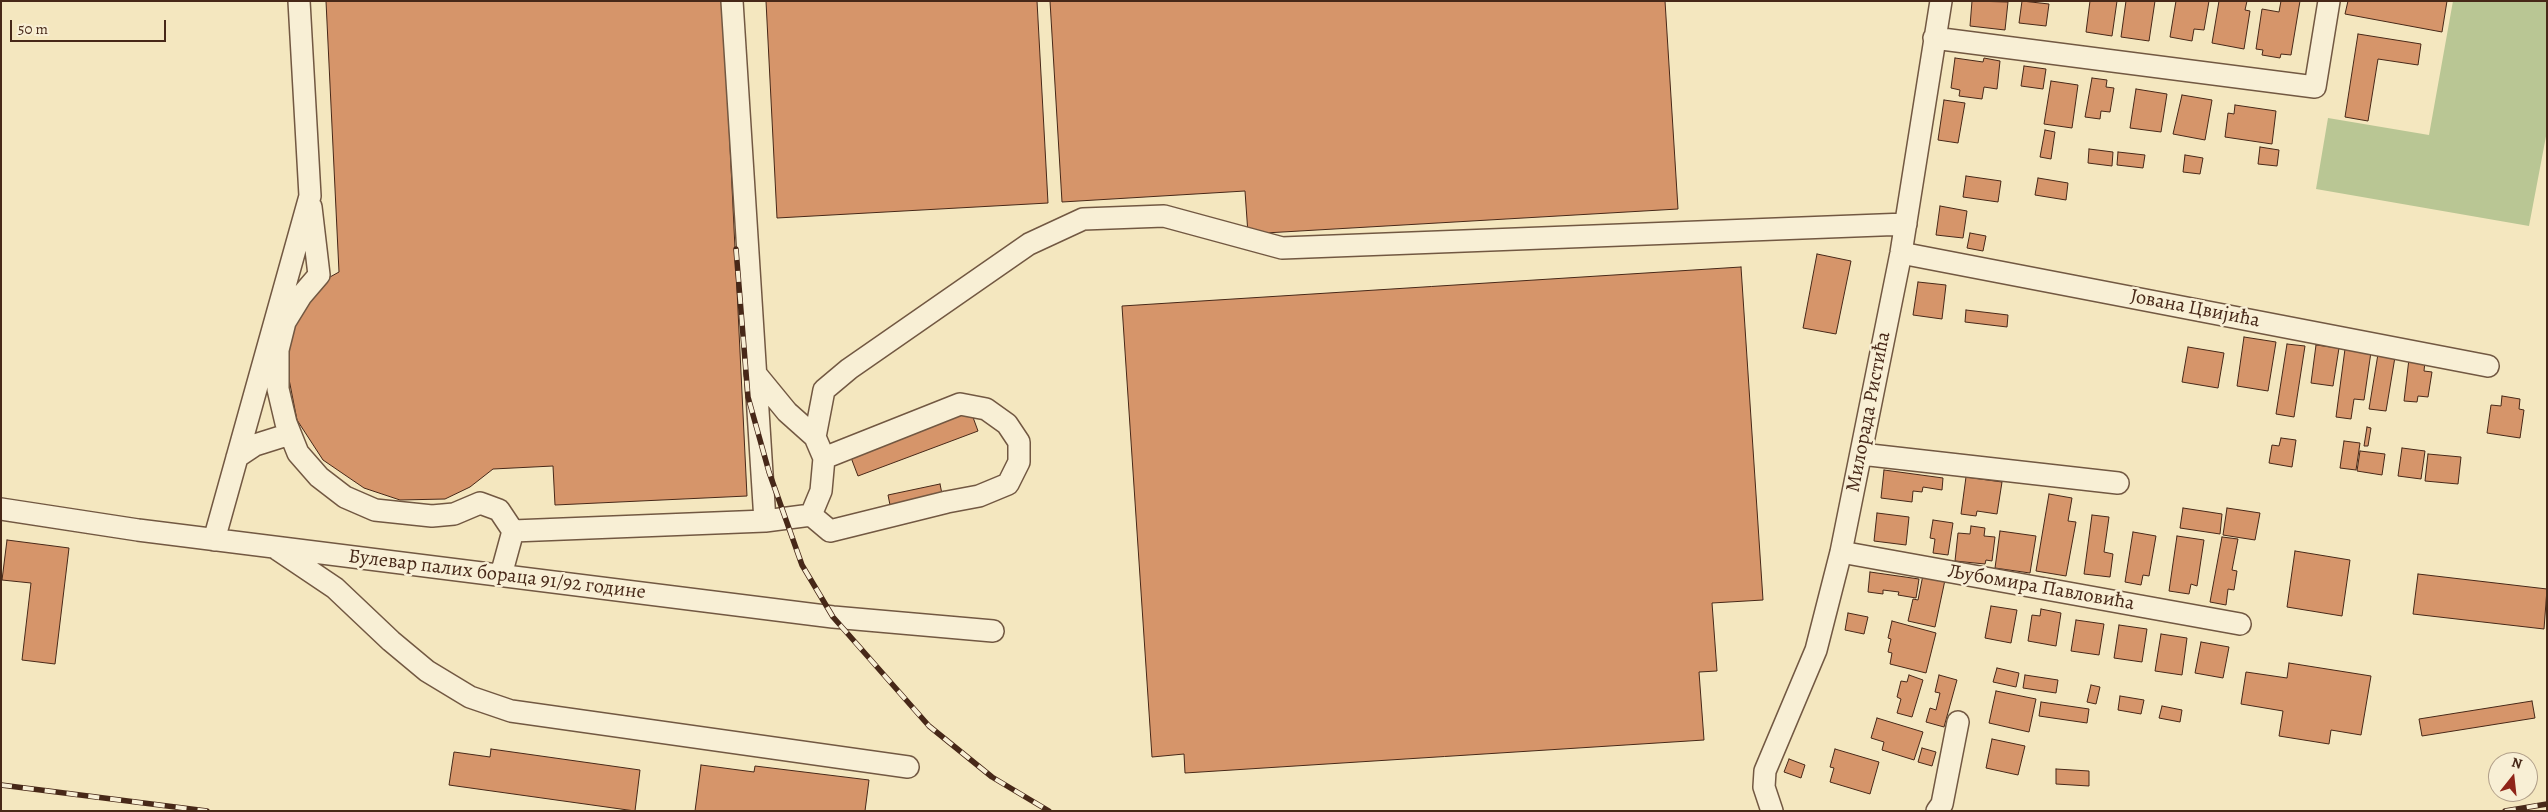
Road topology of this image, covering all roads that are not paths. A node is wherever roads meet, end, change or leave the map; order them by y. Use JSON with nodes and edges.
{"nodes":[{"id":1,"x":299,"y":1,"type":"edge"},
{"id":2,"x":732,"y":1,"type":"edge"},
{"id":3,"x":1941,"y":1,"type":"edge"},
{"id":4,"x":2329,"y":1,"type":"edge"},
{"id":5,"x":1934,"y":38,"type":"junction"},
{"id":6,"x":310,"y":196,"type":"junction"},
{"id":7,"x":1906,"y":224,"type":"junction"},
{"id":8,"x":1901,"y":252,"type":"junction"},
{"id":9,"x":2488,"y":366,"type":"dead end"},
{"id":10,"x":755,"y":373,"type":"junction"},
{"id":11,"x":290,"y":434,"type":"junction"},
{"id":12,"x":815,"y":437,"type":"junction"},
{"id":13,"x":1861,"y":454,"type":"junction"},
{"id":14,"x":237,"y":458,"type":"junction"},
{"id":15,"x":824,"y":458,"type":"junction"},
{"id":16,"x":2118,"y":483,"type":"dead end"},
{"id":17,"x":1,"y":509,"type":"edge"},
{"id":18,"x":811,"y":515,"type":"junction"},
{"id":19,"x":765,"y":522,"type":"junction"},
{"id":20,"x":513,"y":530,"type":"junction"},
{"id":21,"x":214,"y":540,"type":"junction"},
{"id":22,"x":275,"y":547,"type":"junction"},
{"id":23,"x":1841,"y":552,"type":"junction"},
{"id":24,"x":501,"y":575,"type":"junction"},
{"id":25,"x":2240,"y":624,"type":"dead end"},
{"id":26,"x":993,"y":631,"type":"dead end"},
{"id":27,"x":1958,"y":722,"type":"dead end"},
{"id":28,"x":908,"y":766,"type":"dead end"},
{"id":29,"x":1772,"y":811,"type":"edge"},
{"id":30,"x":1937,"y":811,"type":"edge"}],
"edges":[{"from":1,"to":6,"type":"street"},
{"from":2,"to":10,"type":"street"},
{"from":3,"to":5,"type":"street","name":"Милорада Ристића"},
{"from":4,"to":5,"type":"street"},
{"from":5,"to":7,"type":"street","name":"Милорада Ристића"},
{"from":6,"to":11,"type":"street"},
{"from":6,"to":14,"type":"street"},
{"from":7,"to":8,"type":"street","name":"Милорада Ристића"},
{"from":7,"to":12,"type":"street"},
{"from":8,"to":9,"type":"street","name":"Јована Цвијића"},
{"from":8,"to":13,"type":"street","name":"Милорада Ристића"},
{"from":10,"to":12,"type":"street"},
{"from":10,"to":19,"type":"street"},
{"from":11,"to":14,"type":"street"},
{"from":11,"to":20,"type":"street"},
{"from":12,"to":15,"type":"street"},
{"from":13,"to":16,"type":"street"},
{"from":13,"to":23,"type":"street","name":"Милорада Ристића"},
{"from":14,"to":21,"type":"street"},
{"from":15,"to":18,"type":"street"},
{"from":15,"to":18,"type":"street"},
{"from":17,"to":21,"type":"street","name":"Булевар палих бораца 91/92 године"},
{"from":18,"to":19,"type":"street"},
{"from":19,"to":20,"type":"street"},
{"from":20,"to":24,"type":"street"},
{"from":21,"to":22,"type":"street","name":"Булевар палих бораца 91/92 године"},
{"from":22,"to":24,"type":"street","name":"Булевар палих бораца 91/92 године"},
{"from":22,"to":28,"type":"street"},
{"from":23,"to":25,"type":"street","name":"Љубомира Павловића"},
{"from":23,"to":29,"type":"street","name":"Милорада Ристића"},
{"from":24,"to":26,"type":"street","name":"Булевар палих бораца 91/92 године"},
{"from":27,"to":30,"type":"street"}]}
